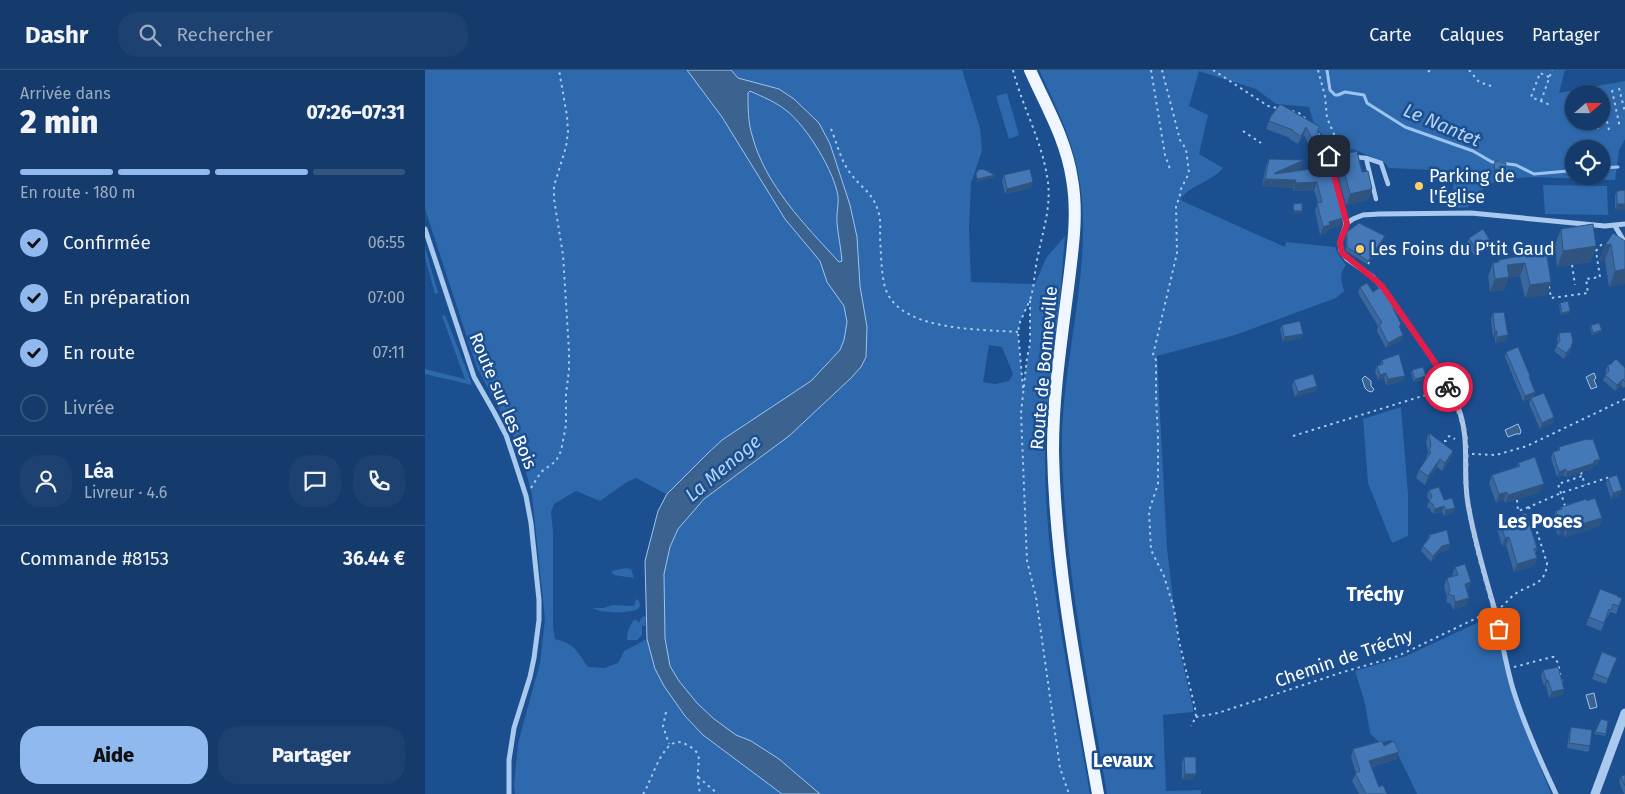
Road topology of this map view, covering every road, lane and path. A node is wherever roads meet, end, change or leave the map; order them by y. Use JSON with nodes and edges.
{"nodes":[{"id":1,"x":559,"y":70,"type":"edge"},
{"id":2,"x":1013,"y":70,"type":"edge"},
{"id":3,"x":1030,"y":70,"type":"edge"},
{"id":4,"x":1151,"y":70,"type":"edge"},
{"id":5,"x":1162,"y":70,"type":"edge"},
{"id":6,"x":1213,"y":70,"type":"edge"},
{"id":7,"x":1318,"y":70,"type":"edge"},
{"id":8,"x":1469,"y":70,"type":"edge"},
{"id":9,"x":1551,"y":70,"type":"edge"},
{"id":10,"x":1549,"y":77,"type":"junction"},
{"id":11,"x":1491,"y":86,"type":"dead end"},
{"id":12,"x":1619,"y":88,"type":"dead end"},
{"id":13,"x":1611,"y":90,"type":"dead end"},
{"id":14,"x":1541,"y":101,"type":"junction"},
{"id":15,"x":1550,"y":105,"type":"dead end"},
{"id":16,"x":1278,"y":108,"type":"edge"},
{"id":17,"x":1289,"y":111,"type":"edge"},
{"id":18,"x":1625,"y":112,"type":"edge"},
{"id":19,"x":1308,"y":122,"type":"edge"},
{"id":20,"x":1620,"y":128,"type":"dead end"},
{"id":21,"x":831,"y":129,"type":"dead end"},
{"id":22,"x":1243,"y":131,"type":"dead end"},
{"id":23,"x":1316,"y":131,"type":"edge"},
{"id":24,"x":1261,"y":143,"type":"dead end"},
{"id":25,"x":1340,"y":155,"type":"edge"},
{"id":26,"x":1329,"y":156,"type":"joint"},
{"id":27,"x":1366,"y":158,"type":"junction"},
{"id":28,"x":1348,"y":159,"type":"edge"},
{"id":29,"x":1171,"y":172,"type":"dead end"},
{"id":30,"x":1388,"y":184,"type":"dead end"},
{"id":31,"x":1376,"y":199,"type":"dead end"},
{"id":32,"x":1347,"y":224,"type":"junction"},
{"id":33,"x":1625,"y":224,"type":"edge"},
{"id":34,"x":1615,"y":226,"type":"junction"},
{"id":35,"x":425,"y":229,"type":"edge"},
{"id":36,"x":1625,"y":243,"type":"edge"},
{"id":37,"x":1607,"y":244,"type":"edge"},
{"id":38,"x":1371,"y":258,"type":"edge"},
{"id":39,"x":1572,"y":265,"type":"edge"},
{"id":40,"x":1369,"y":268,"type":"dead end"},
{"id":41,"x":1548,"y":280,"type":"edge"},
{"id":42,"x":1575,"y":285,"type":"dead end"},
{"id":43,"x":1030,"y":300,"type":"junction"},
{"id":44,"x":1018,"y":332,"type":"junction"},
{"id":45,"x":1023,"y":388,"type":"junction"},
{"id":46,"x":1449,"y":388,"type":"junction"},
{"id":47,"x":1625,"y":399,"type":"edge"},
{"id":48,"x":1293,"y":436,"type":"dead end"},
{"id":49,"x":1455,"y":439,"type":"dead end"},
{"id":50,"x":1444,"y":441,"type":"dead end"},
{"id":51,"x":1466,"y":454,"type":"junction"},
{"id":52,"x":1581,"y":472,"type":"edge"},
{"id":53,"x":1617,"y":475,"type":"edge"},
{"id":54,"x":1582,"y":476,"type":"junction"},
{"id":55,"x":1585,"y":485,"type":"junction"},
{"id":56,"x":1561,"y":493,"type":"junction"},
{"id":57,"x":526,"y":496,"type":"junction"},
{"id":58,"x":1517,"y":500,"type":"edge"},
{"id":59,"x":1529,"y":508,"type":"junction"},
{"id":60,"x":1567,"y":512,"type":"edge"},
{"id":61,"x":1541,"y":543,"type":"junction"},
{"id":62,"x":1536,"y":544,"type":"edge"},
{"id":63,"x":1494,"y":610,"type":"junction"},
{"id":64,"x":1514,"y":667,"type":"dead end"},
{"id":65,"x":1562,"y":685,"type":"edge"},
{"id":66,"x":666,"y":712,"type":"dead end"},
{"id":67,"x":1625,"y":713,"type":"edge"},
{"id":68,"x":1196,"y":717,"type":"junction"},
{"id":69,"x":1191,"y":726,"type":"dead end"},
{"id":70,"x":669,"y":744,"type":"junction"},
{"id":71,"x":698,"y":777,"type":"junction"},
{"id":72,"x":509,"y":794,"type":"edge"},
{"id":73,"x":643,"y":794,"type":"edge"},
{"id":74,"x":700,"y":794,"type":"edge"},
{"id":75,"x":718,"y":794,"type":"edge"},
{"id":76,"x":1069,"y":794,"type":"edge"},
{"id":77,"x":1098,"y":794,"type":"edge"},
{"id":78,"x":1556,"y":794,"type":"edge"},
{"id":79,"x":1595,"y":794,"type":"edge"}],
"edges":[{"from":1,"to":57,"type":"path"},
{"from":2,"to":43,"type":"path"},
{"from":3,"to":77,"type":"main road","name":"Route de Bonneville"},
{"from":4,"to":29,"type":"path"},
{"from":5,"to":68,"type":"path"},
{"from":6,"to":16,"type":"path"},
{"from":7,"to":25,"type":"path"},
{"from":8,"to":11,"type":"path"},
{"from":9,"to":10,"type":"path"},
{"from":10,"to":14,"type":"path"},
{"from":10,"to":14,"type":"path"},
{"from":12,"to":18,"type":"path"},
{"from":13,"to":20,"type":"path"},
{"from":14,"to":15,"type":"path"},
{"from":17,"to":19,"type":"path"},
{"from":21,"to":44,"type":"path"},
{"from":22,"to":24,"type":"path"},
{"from":23,"to":26,"type":"path"},
{"from":26,"to":32,"type":"street"},
{"from":27,"to":28,"type":"street"},
{"from":27,"to":30,"type":"street"},
{"from":27,"to":31,"type":"street"},
{"from":32,"to":34,"type":"street"},
{"from":32,"to":46,"type":"street"},
{"from":33,"to":34,"type":"street"},
{"from":34,"to":36,"type":"street"},
{"from":35,"to":57,"type":"street","name":"Route sur les Bois"},
{"from":37,"to":41,"type":"path"},
{"from":38,"to":40,"type":"path"},
{"from":39,"to":42,"type":"path"},
{"from":43,"to":44,"type":"path"},
{"from":43,"to":45,"type":"path"},
{"from":44,"to":45,"type":"path"},
{"from":45,"to":76,"type":"path"},
{"from":46,"to":48,"type":"path"},
{"from":46,"to":51,"type":"street"},
{"from":47,"to":51,"type":"path"},
{"from":49,"to":50,"type":"path"},
{"from":51,"to":63,"type":"street"},
{"from":52,"to":54,"type":"path"},
{"from":53,"to":55,"type":"path"},
{"from":54,"to":55,"type":"path"},
{"from":54,"to":56,"type":"path"},
{"from":55,"to":56,"type":"path"},
{"from":56,"to":59,"type":"path"},
{"from":56,"to":60,"type":"path"},
{"from":57,"to":72,"type":"street","name":"Route sur les Bois"},
{"from":58,"to":59,"type":"path"},
{"from":59,"to":61,"type":"path","name":"Chemin de Tréchy"},
{"from":61,"to":62,"type":"path"},
{"from":61,"to":63,"type":"path","name":"Chemin de Tréchy"},
{"from":63,"to":68,"type":"path","name":"Chemin de Tréchy"},
{"from":63,"to":78,"type":"street"},
{"from":64,"to":65,"type":"path"},
{"from":66,"to":70,"type":"path"},
{"from":67,"to":79,"type":"street"},
{"from":68,"to":69,"type":"path"},
{"from":70,"to":71,"type":"path"},
{"from":70,"to":73,"type":"path"},
{"from":71,"to":74,"type":"path"},
{"from":71,"to":75,"type":"path"}]}
